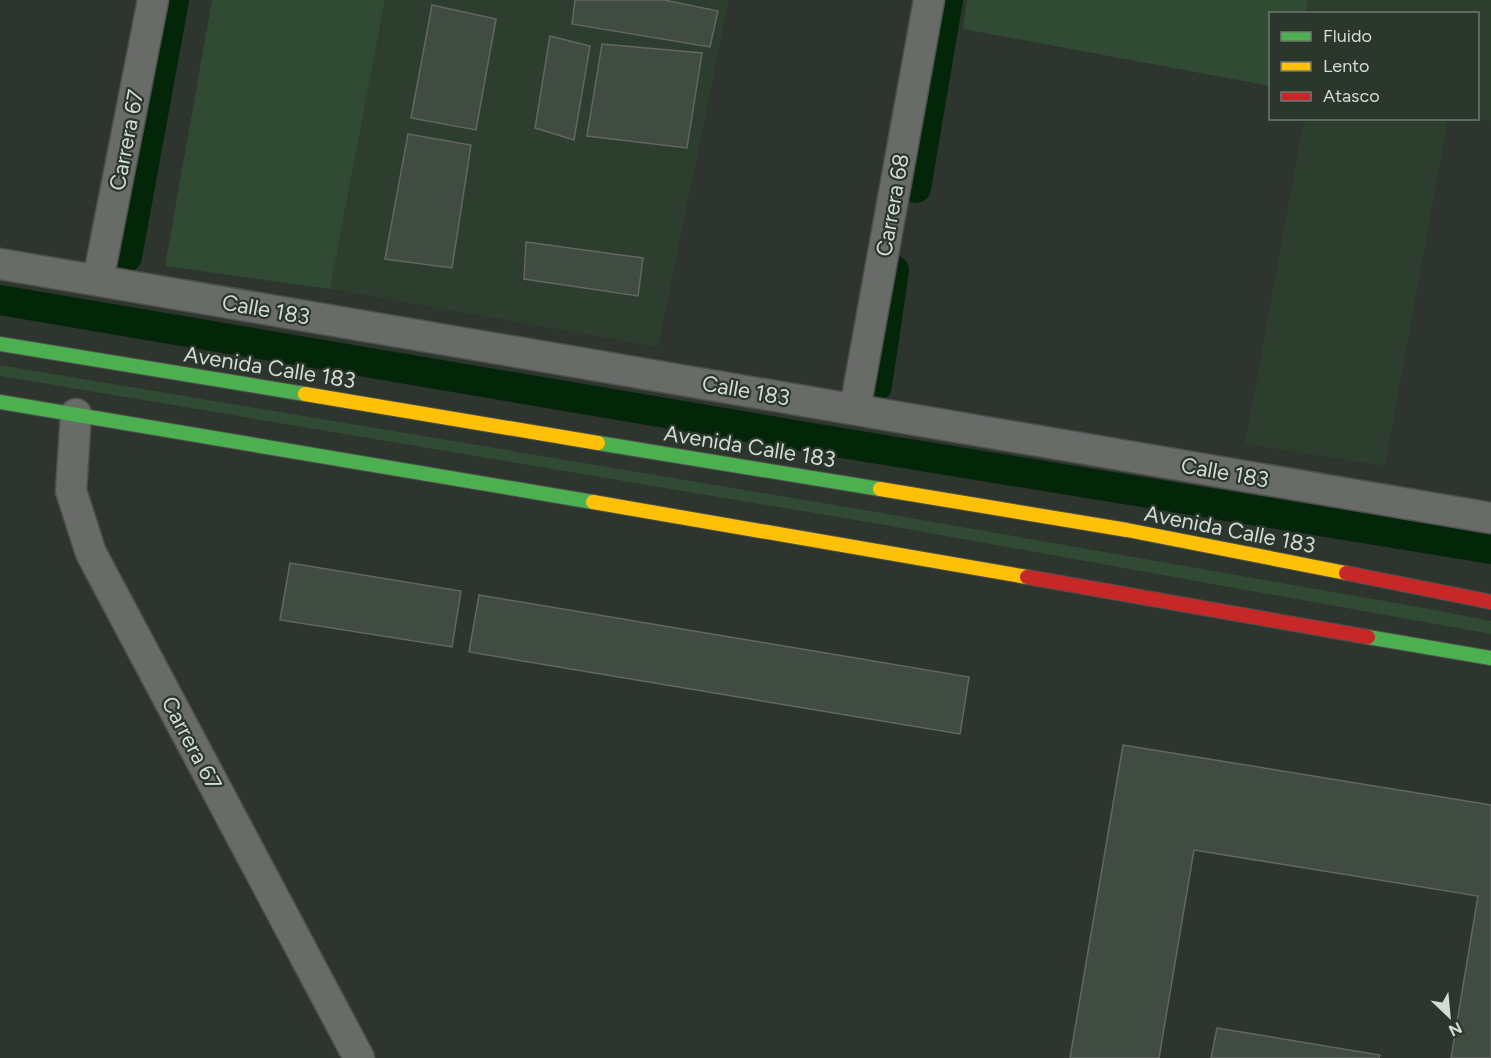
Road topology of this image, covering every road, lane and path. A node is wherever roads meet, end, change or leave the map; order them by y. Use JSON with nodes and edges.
{"nodes":[{"id":1,"x":153,"y":0,"type":"edge"},
{"id":2,"x":929,"y":0,"type":"edge"},
{"id":3,"x":0,"y":264,"type":"edge"},
{"id":4,"x":99,"y":280,"type":"junction"},
{"id":5,"x":0,"y":344,"type":"edge"},
{"id":6,"x":0,"y":402,"type":"edge"},
{"id":7,"x":855,"y":409,"type":"junction"},
{"id":8,"x":76,"y":414,"type":"junction"},
{"id":9,"x":1491,"y":518,"type":"edge"},
{"id":10,"x":1491,"y":602,"type":"edge"},
{"id":11,"x":1491,"y":658,"type":"edge"},
{"id":12,"x":359,"y":1058,"type":"edge"}],
"edges":[{"from":1,"to":4,"type":"street","name":"Carrera 67"},
{"from":2,"to":7,"type":"street","name":"Carrera 68"},
{"from":3,"to":4,"type":"street","name":"Calle 183"},
{"from":4,"to":7,"type":"street","name":"Calle 183"},
{"from":5,"to":10,"type":"main road","name":"Avenida Calle 183"},
{"from":6,"to":8,"type":"main road"},
{"from":7,"to":9,"type":"street","name":"Calle 183"},
{"from":8,"to":11,"type":"main road"},
{"from":8,"to":12,"type":"street","name":"Carrera 67"}]}
